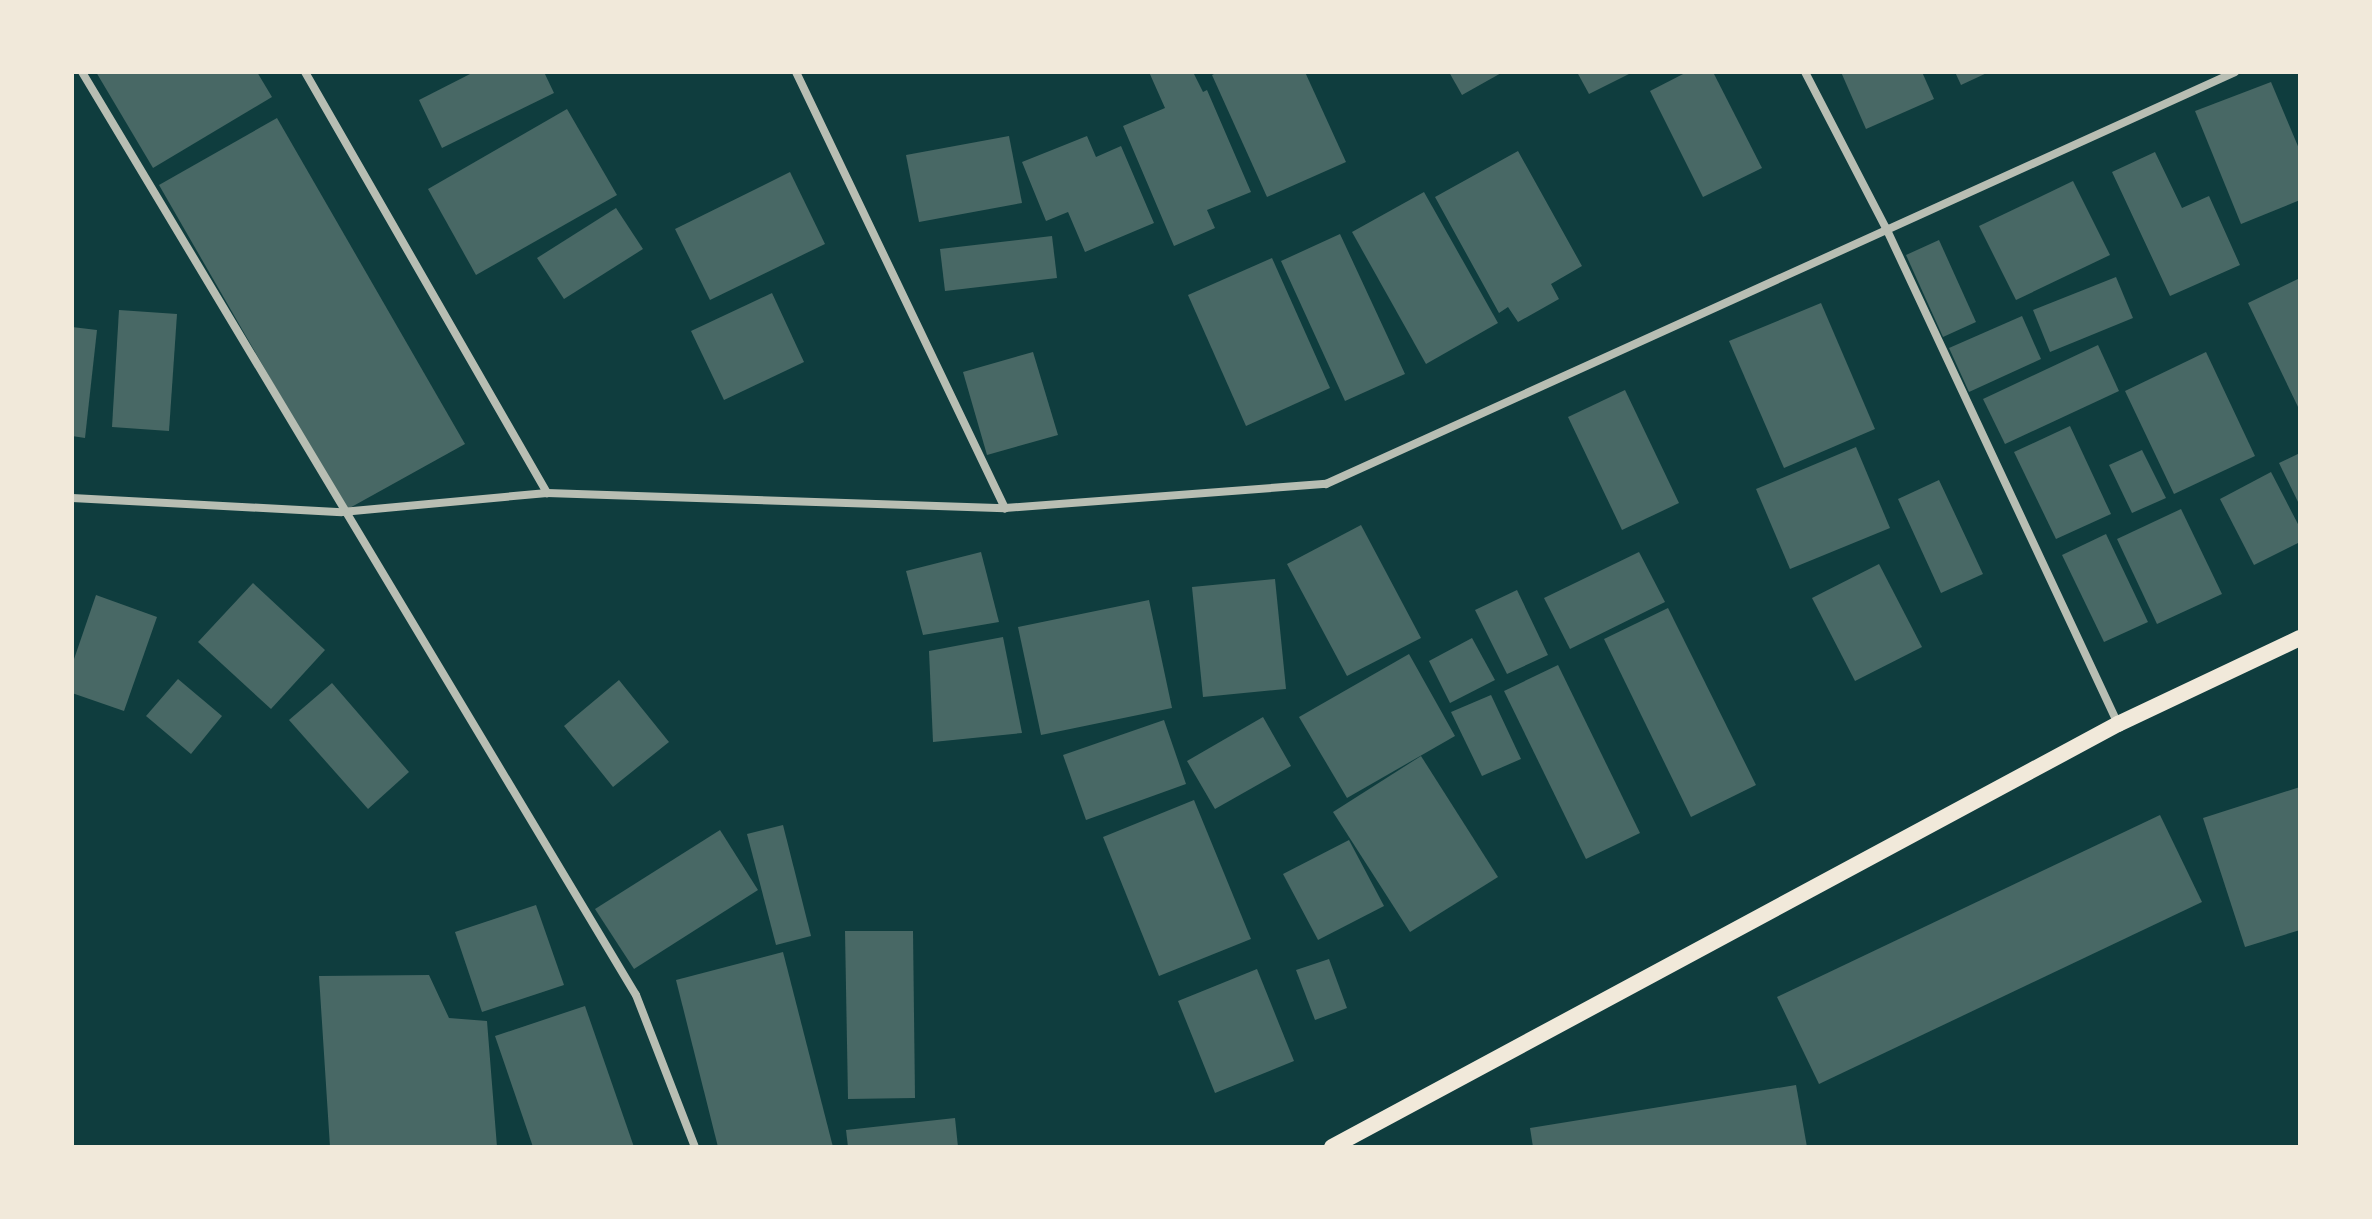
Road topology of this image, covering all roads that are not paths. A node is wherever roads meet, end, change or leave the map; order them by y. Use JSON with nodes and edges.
{"nodes":[{"id":1,"x":82,"y":72,"type":"edge"},
{"id":2,"x":305,"y":72,"type":"edge"},
{"id":3,"x":796,"y":72,"type":"edge"},
{"id":4,"x":1805,"y":72,"type":"edge"},
{"id":5,"x":2235,"y":72,"type":"edge"},
{"id":6,"x":1886,"y":228,"type":"junction"},
{"id":7,"x":547,"y":493,"type":"junction"},
{"id":8,"x":72,"y":498,"type":"edge"},
{"id":9,"x":1005,"y":508,"type":"junction"},
{"id":10,"x":342,"y":512,"type":"junction"},
{"id":11,"x":2300,"y":638,"type":"edge"},
{"id":12,"x":2118,"y":724,"type":"junction"},
{"id":13,"x":695,"y":1147,"type":"edge"},
{"id":14,"x":1332,"y":1147,"type":"edge"}],
"edges":[{"from":1,"to":10,"type":"street"},
{"from":2,"to":7,"type":"street"},
{"from":3,"to":9,"type":"street"},
{"from":4,"to":6,"type":"street"},
{"from":5,"to":6,"type":"street"},
{"from":6,"to":9,"type":"street"},
{"from":6,"to":12,"type":"street"},
{"from":7,"to":9,"type":"street"},
{"from":7,"to":10,"type":"street"},
{"from":8,"to":10,"type":"street"},
{"from":10,"to":13,"type":"street"},
{"from":11,"to":12,"type":"main road"},
{"from":12,"to":14,"type":"main road"}]}
